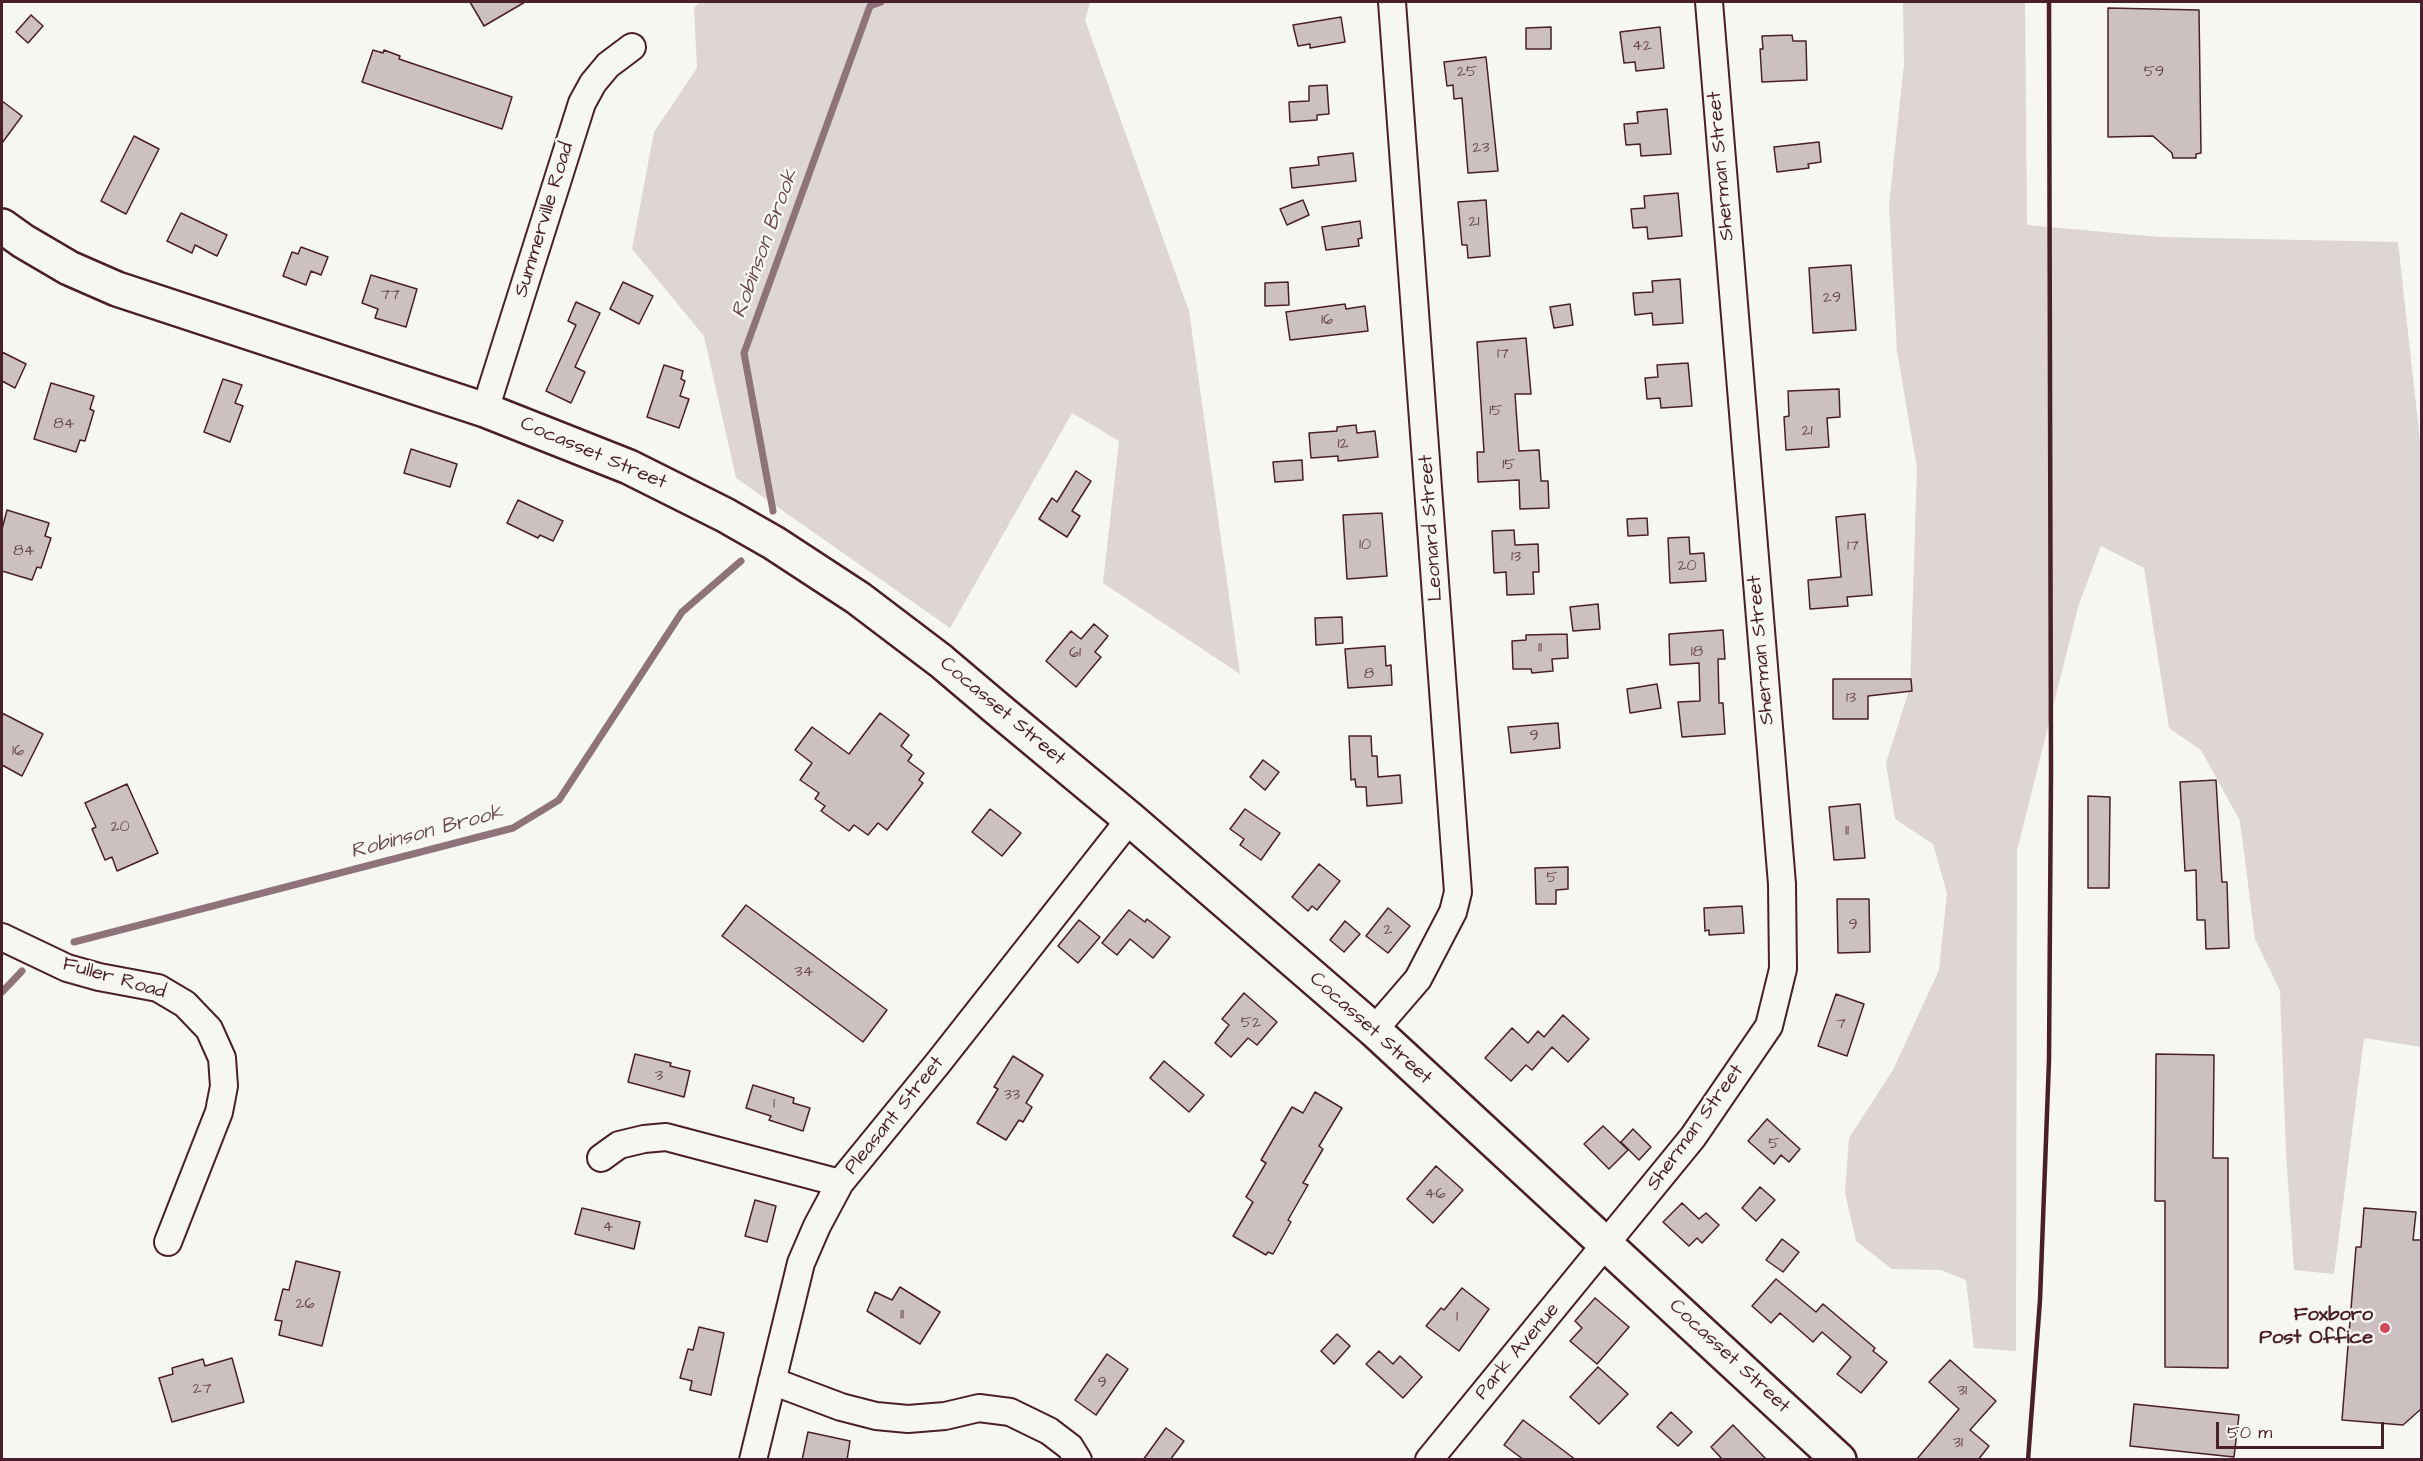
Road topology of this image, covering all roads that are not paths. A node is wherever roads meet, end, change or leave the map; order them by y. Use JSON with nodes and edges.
{"nodes":[{"id":1,"x":1392,"y":2,"type":"edge"},
{"id":2,"x":1709,"y":2,"type":"edge"},
{"id":3,"x":632,"y":47,"type":"dead end"},
{"id":4,"x":2,"y":226,"type":"edge"},
{"id":5,"x":485,"y":410,"type":"junction"},
{"id":6,"x":1130,"y":819,"type":"junction"},
{"id":7,"x":2,"y":937,"type":"edge"},
{"id":8,"x":1374,"y":1030,"type":"junction"},
{"id":9,"x":601,"y":1158,"type":"dead end"},
{"id":10,"x":840,"y":1183,"type":"junction"},
{"id":11,"x":168,"y":1242,"type":"dead end"},
{"id":12,"x":1606,"y":1245,"type":"junction"},
{"id":13,"x":772,"y":1381,"type":"junction"},
{"id":14,"x":753,"y":1460,"type":"edge"},
{"id":15,"x":1078,"y":1460,"type":"edge"},
{"id":16,"x":1429,"y":1460,"type":"edge"},
{"id":17,"x":1839,"y":1460,"type":"edge"}],
"edges":[{"from":1,"to":8,"type":"street","name":"Leonard Street"},
{"from":2,"to":12,"type":"street","name":"Sherman Street"},
{"from":3,"to":5,"type":"street","name":"Summerville Road"},
{"from":4,"to":5,"type":"main road","name":"Cocasset Street"},
{"from":5,"to":6,"type":"main road","name":"Cocasset Street"},
{"from":6,"to":8,"type":"main road","name":"Cocasset Street"},
{"from":6,"to":10,"type":"street","name":"Pleasant Street"},
{"from":7,"to":11,"type":"street","name":"Fuller Road"},
{"from":8,"to":12,"type":"main road","name":"Cocasset Street"},
{"from":9,"to":10,"type":"street"},
{"from":10,"to":13,"type":"street","name":"Pleasant Street"},
{"from":12,"to":16,"type":"street","name":"Park Avenue"},
{"from":12,"to":17,"type":"main road","name":"Cocasset Street"},
{"from":13,"to":14,"type":"street","name":"Pleasant Street"},
{"from":13,"to":15,"type":"street"}]}
